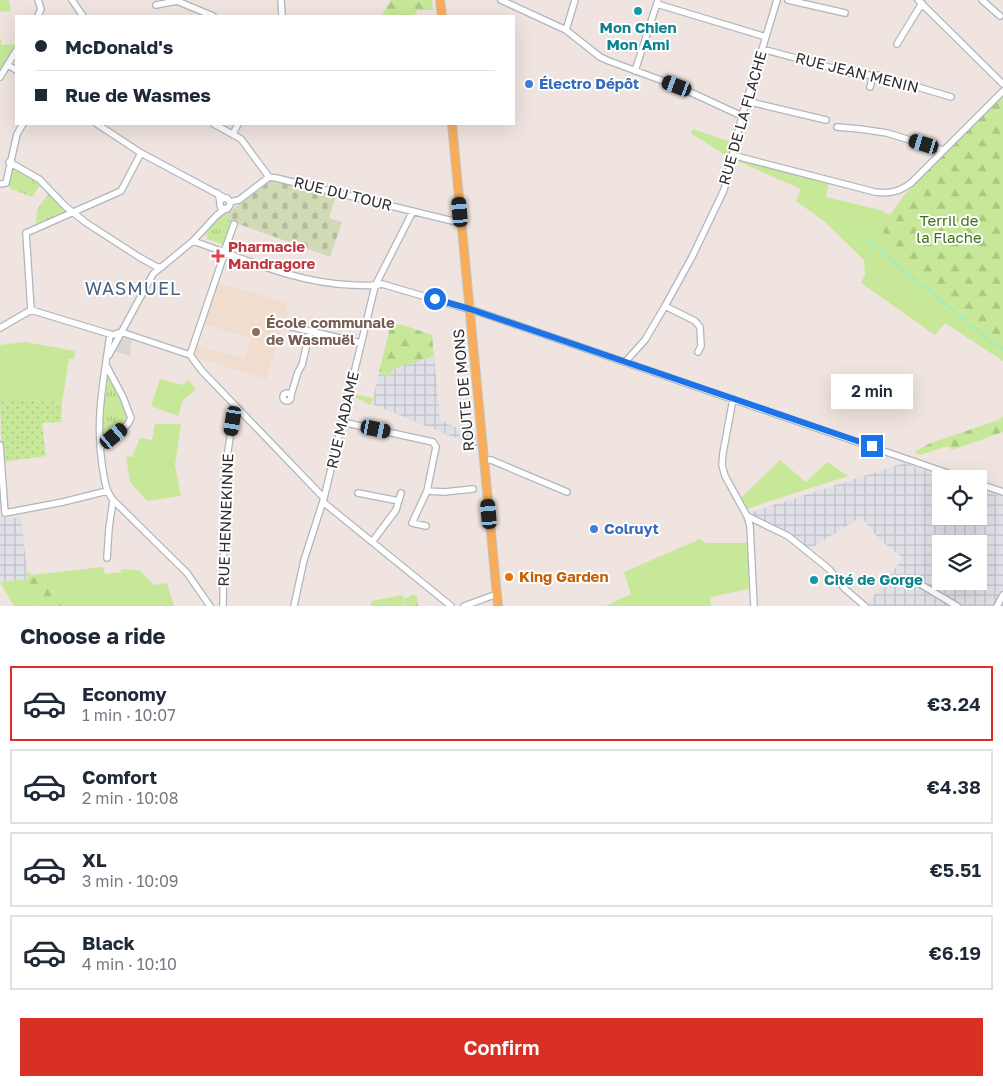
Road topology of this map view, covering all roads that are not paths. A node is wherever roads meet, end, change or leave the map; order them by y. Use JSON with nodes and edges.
{"nodes":[{"id":1,"x":38,"y":0,"type":"edge"},
{"id":2,"x":72,"y":0,"type":"edge"},
{"id":3,"x":281,"y":0,"type":"edge"},
{"id":4,"x":440,"y":0,"type":"edge"},
{"id":5,"x":501,"y":0,"type":"edge"},
{"id":6,"x":575,"y":0,"type":"edge"},
{"id":7,"x":778,"y":0,"type":"edge"},
{"id":8,"x":788,"y":0,"type":"edge"},
{"id":9,"x":982,"y":0,"type":"edge"},
{"id":10,"x":658,"y":2,"type":"edge"},
{"id":11,"x":920,"y":2,"type":"edge"},
{"id":12,"x":156,"y":5,"type":"dead end"},
{"id":13,"x":845,"y":13,"type":"dead end"},
{"id":14,"x":38,"y":15,"type":"edge"},
{"id":15,"x":82,"y":15,"type":"edge"},
{"id":16,"x":211,"y":15,"type":"edge"},
{"id":17,"x":282,"y":15,"type":"edge"},
{"id":18,"x":442,"y":15,"type":"edge"},
{"id":19,"x":1000,"y":16,"type":"dead end"},
{"id":20,"x":566,"y":30,"type":"junction"},
{"id":21,"x":766,"y":37,"type":"junction"},
{"id":22,"x":897,"y":44,"type":"dead end"},
{"id":23,"x":762,"y":49,"type":"junction"},
{"id":24,"x":15,"y":53,"type":"edge"},
{"id":25,"x":8,"y":64,"type":"junction"},
{"id":26,"x":15,"y":69,"type":"edge"},
{"id":27,"x":635,"y":71,"type":"junction"},
{"id":28,"x":873,"y":76,"type":"junction"},
{"id":29,"x":0,"y":77,"type":"edge"},
{"id":30,"x":1003,"y":84,"type":"edge"},
{"id":31,"x":870,"y":87,"type":"dead end"},
{"id":32,"x":1003,"y":91,"type":"edge"},
{"id":33,"x":951,"y":97,"type":"dead end"},
{"id":34,"x":746,"y":100,"type":"junction"},
{"id":35,"x":742,"y":116,"type":"junction"},
{"id":36,"x":826,"y":120,"type":"dead end"},
{"id":37,"x":22,"y":125,"type":"edge"},
{"id":38,"x":99,"y":125,"type":"edge"},
{"id":39,"x":216,"y":125,"type":"edge"},
{"id":40,"x":238,"y":125,"type":"edge"},
{"id":41,"x":452,"y":125,"type":"edge"},
{"id":42,"x":837,"y":127,"type":"dead end"},
{"id":43,"x":233,"y":134,"type":"junction"},
{"id":44,"x":943,"y":150,"type":"junction"},
{"id":45,"x":141,"y":153,"type":"junction"},
{"id":46,"x":732,"y":155,"type":"junction"},
{"id":47,"x":9,"y":162,"type":"junction"},
{"id":48,"x":269,"y":177,"type":"junction"},
{"id":49,"x":0,"y":184,"type":"edge"},
{"id":50,"x":225,"y":204,"type":"junction"},
{"id":51,"x":413,"y":211,"type":"junction"},
{"id":52,"x":73,"y":212,"type":"junction"},
{"id":53,"x":461,"y":223,"type":"junction"},
{"id":54,"x":234,"y":224,"type":"dead end"},
{"id":55,"x":193,"y":241,"type":"junction"},
{"id":56,"x":225,"y":252,"type":"junction"},
{"id":57,"x":162,"y":267,"type":"junction"},
{"id":58,"x":375,"y":286,"type":"junction"},
{"id":59,"x":665,"y":306,"type":"junction"},
{"id":60,"x":470,"y":309,"type":"junction"},
{"id":61,"x":31,"y":310,"type":"junction"},
{"id":62,"x":284,"y":325,"type":"dead end"},
{"id":63,"x":0,"y":328,"type":"edge"},
{"id":64,"x":310,"y":331,"type":"junction"},
{"id":65,"x":121,"y":332,"type":"junction"},
{"id":66,"x":110,"y":334,"type":"junction"},
{"id":67,"x":361,"y":343,"type":"junction"},
{"id":68,"x":698,"y":352,"type":"dead end"},
{"id":69,"x":190,"y":355,"type":"junction"},
{"id":70,"x":625,"y":362,"type":"junction"},
{"id":71,"x":106,"y":365,"type":"junction"},
{"id":72,"x":291,"y":395,"type":"dead end"},
{"id":73,"x":733,"y":399,"type":"junction"},
{"id":74,"x":235,"y":405,"type":"junction"},
{"id":75,"x":342,"y":422,"type":"junction"},
{"id":76,"x":0,"y":445,"type":"edge"},
{"id":77,"x":100,"y":448,"type":"junction"},
{"id":78,"x":484,"y":460,"type":"junction"},
{"id":79,"x":941,"y":470,"type":"edge"},
{"id":80,"x":987,"y":487,"type":"edge"},
{"id":81,"x":473,"y":489,"type":"dead end"},
{"id":82,"x":107,"y":491,"type":"junction"},
{"id":83,"x":427,"y":491,"type":"junction"},
{"id":84,"x":358,"y":492,"type":"dead end"},
{"id":85,"x":567,"y":492,"type":"dead end"},
{"id":86,"x":1003,"y":492,"type":"edge"},
{"id":87,"x":401,"y":493,"type":"dead end"},
{"id":88,"x":113,"y":500,"type":"junction"},
{"id":89,"x":324,"y":500,"type":"junction"},
{"id":90,"x":399,"y":501,"type":"junction"},
{"id":91,"x":747,"y":516,"type":"junction"},
{"id":92,"x":426,"y":526,"type":"dead end"},
{"id":93,"x":372,"y":542,"type":"junction"},
{"id":94,"x":107,"y":558,"type":"dead end"},
{"id":95,"x":920,"y":584,"type":"dead end"},
{"id":96,"x":497,"y":594,"type":"junction"},
{"id":97,"x":1003,"y":595,"type":"edge"},
{"id":98,"x":210,"y":606,"type":"edge"},
{"id":99,"x":223,"y":606,"type":"edge"},
{"id":100,"x":294,"y":606,"type":"edge"},
{"id":101,"x":451,"y":606,"type":"edge"},
{"id":102,"x":464,"y":606,"type":"edge"},
{"id":103,"x":498,"y":606,"type":"edge"},
{"id":104,"x":754,"y":606,"type":"edge"},
{"id":105,"x":865,"y":606,"type":"edge"},
{"id":106,"x":957,"y":606,"type":"edge"},
{"id":107,"x":997,"y":606,"type":"edge"}],
"edges":[{"from":1,"to":14,"type":"street"},
{"from":2,"to":15,"type":"street"},
{"from":3,"to":17,"type":"street"},
{"from":4,"to":18,"type":"main road"},
{"from":5,"to":20,"type":"street"},
{"from":6,"to":20,"type":"street"},
{"from":7,"to":21,"type":"street","name":"RUE DE LA FLACHE"},
{"from":8,"to":13,"type":"street"},
{"from":9,"to":19,"type":"street"},
{"from":10,"to":21,"type":"street"},
{"from":10,"to":27,"type":"street"},
{"from":11,"to":22,"type":"street"},
{"from":11,"to":30,"type":"street"},
{"from":12,"to":16,"type":"street"},
{"from":20,"to":27,"type":"street"},
{"from":21,"to":23,"type":"street","name":"RUE DE LA FLACHE"},
{"from":23,"to":28,"type":"street","name":"RUE JEAN MENIN"},
{"from":23,"to":34,"type":"street","name":"RUE DE LA FLACHE"},
{"from":24,"to":25,"type":"street"},
{"from":25,"to":26,"type":"street"},
{"from":25,"to":29,"type":"street"},
{"from":27,"to":35,"type":"street"},
{"from":28,"to":31,"type":"street"},
{"from":28,"to":33,"type":"street","name":"RUE JEAN MENIN"},
{"from":32,"to":44,"type":"street"},
{"from":34,"to":35,"type":"street","name":"RUE DE LA FLACHE"},
{"from":34,"to":36,"type":"street"},
{"from":35,"to":46,"type":"street","name":"RUE DE LA FLACHE"},
{"from":37,"to":47,"type":"street"},
{"from":38,"to":45,"type":"street"},
{"from":39,"to":43,"type":"street"},
{"from":40,"to":43,"type":"street"},
{"from":41,"to":53,"type":"main road","name":"ROUTE DE MONS"},
{"from":42,"to":44,"type":"street"},
{"from":43,"to":48,"type":"street"},
{"from":44,"to":46,"type":"street"},
{"from":45,"to":50,"type":"street"},
{"from":45,"to":52,"type":"street"},
{"from":46,"to":59,"type":"street","name":"RUE DE LA FLACHE"},
{"from":47,"to":49,"type":"street"},
{"from":47,"to":52,"type":"street"},
{"from":48,"to":50,"type":"street"},
{"from":48,"to":51,"type":"street","name":"RUE DU TOUR"},
{"from":50,"to":55,"type":"street"},
{"from":51,"to":53,"type":"street","name":"RUE DU TOUR"},
{"from":51,"to":58,"type":"street","name":"RUE MADAME"},
{"from":52,"to":57,"type":"street"},
{"from":52,"to":61,"type":"street"},
{"from":53,"to":60,"type":"main road","name":"ROUTE DE MONS"},
{"from":54,"to":56,"type":"street"},
{"from":55,"to":56,"type":"street"},
{"from":55,"to":57,"type":"street"},
{"from":56,"to":58,"type":"street"},
{"from":56,"to":69,"type":"street"},
{"from":57,"to":65,"type":"street"},
{"from":58,"to":60,"type":"street"},
{"from":58,"to":67,"type":"street","name":"RUE MADAME"},
{"from":59,"to":68,"type":"street"},
{"from":59,"to":70,"type":"street","name":"RUE DE LA FLACHE"},
{"from":60,"to":70,"type":"street"},
{"from":60,"to":78,"type":"main road","name":"ROUTE DE MONS"},
{"from":61,"to":63,"type":"street"},
{"from":61,"to":66,"type":"street"},
{"from":62,"to":64,"type":"street"},
{"from":64,"to":67,"type":"street"},
{"from":64,"to":72,"type":"street"},
{"from":65,"to":66,"type":"street"},
{"from":65,"to":69,"type":"street"},
{"from":65,"to":71,"type":"street"},
{"from":66,"to":71,"type":"street"},
{"from":67,"to":75,"type":"street","name":"RUE MADAME"},
{"from":69,"to":74,"type":"street"},
{"from":70,"to":73,"type":"street"},
{"from":71,"to":77,"type":"street"},
{"from":71,"to":77,"type":"street"},
{"from":73,"to":79,"type":"street"},
{"from":73,"to":91,"type":"street"},
{"from":74,"to":89,"type":"street"},
{"from":74,"to":99,"type":"street","name":"RUE HENNEKINNE"},
{"from":75,"to":83,"type":"street"},
{"from":75,"to":89,"type":"street","name":"RUE MADAME"},
{"from":76,"to":82,"type":"street"},
{"from":77,"to":82,"type":"street"},
{"from":78,"to":85,"type":"street"},
{"from":78,"to":96,"type":"main road","name":"ROUTE DE MONS"},
{"from":80,"to":86,"type":"street"},
{"from":81,"to":83,"type":"street"},
{"from":82,"to":88,"type":"street"},
{"from":83,"to":92,"type":"street"},
{"from":84,"to":90,"type":"street"},
{"from":87,"to":90,"type":"street"},
{"from":88,"to":94,"type":"street"},
{"from":88,"to":98,"type":"street"},
{"from":89,"to":93,"type":"street"},
{"from":89,"to":100,"type":"street","name":"RUE MADAME"},
{"from":90,"to":93,"type":"street"},
{"from":91,"to":104,"type":"street"},
{"from":91,"to":105,"type":"street"},
{"from":93,"to":101,"type":"street"},
{"from":95,"to":106,"type":"street"},
{"from":96,"to":102,"type":"street"},
{"from":96,"to":103,"type":"main road","name":"ROUTE DE MONS"},
{"from":97,"to":107,"type":"street"}]}
